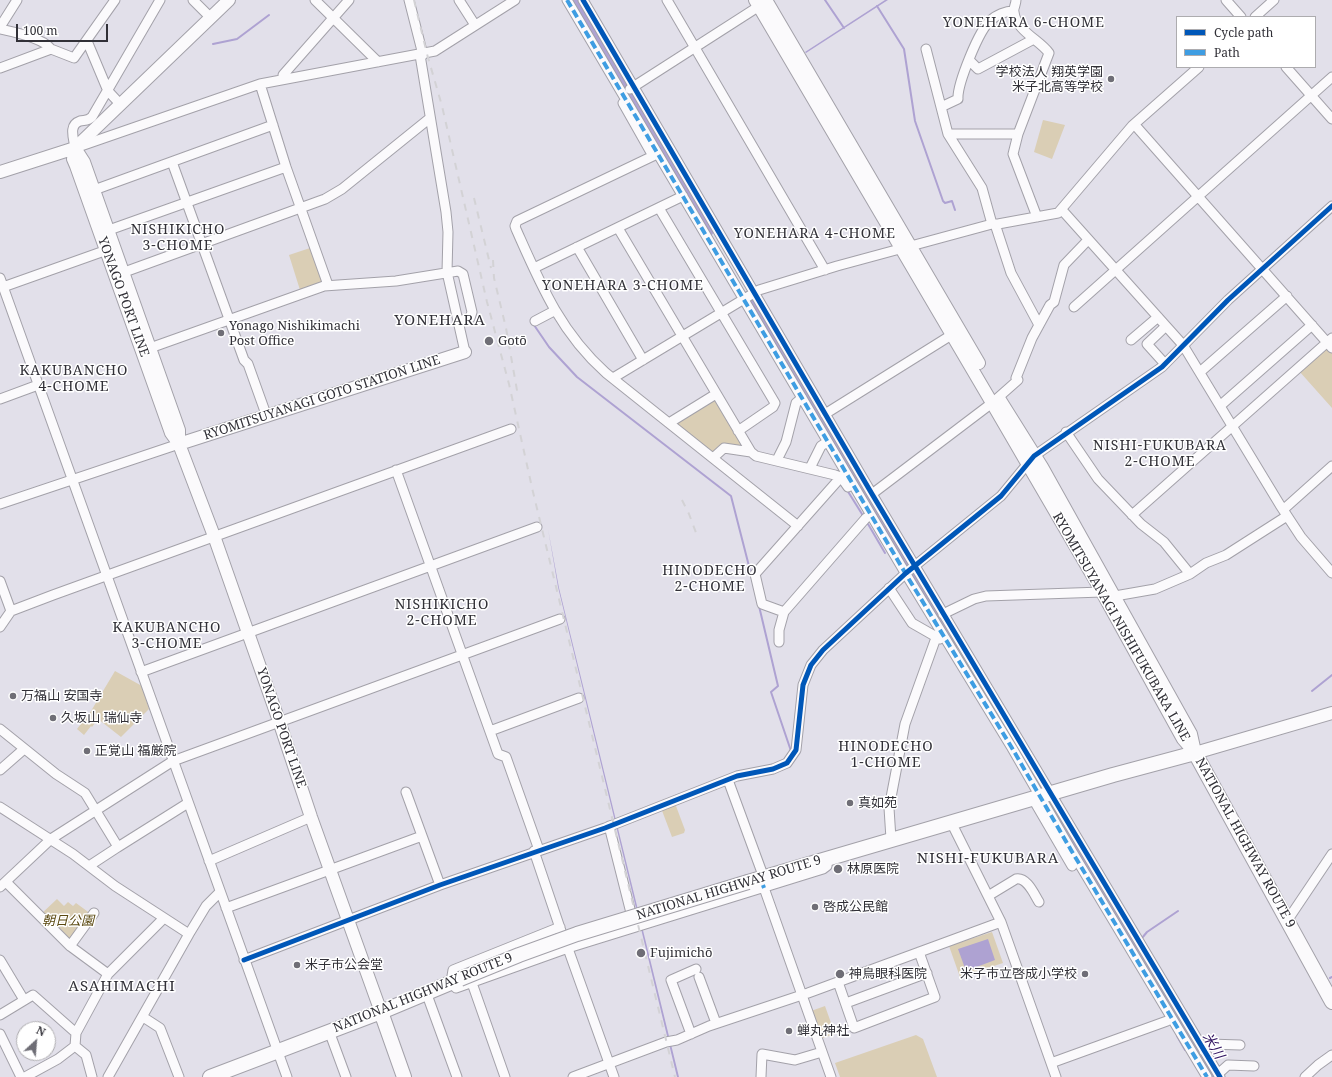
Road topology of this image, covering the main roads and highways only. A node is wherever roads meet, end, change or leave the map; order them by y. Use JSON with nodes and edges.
{"nodes":[{"id":1,"x":229,"y":0,"type":"edge"},
{"id":2,"x":763,"y":2,"type":"edge"},
{"id":3,"x":75,"y":148,"type":"junction"},
{"id":4,"x":0,"y":172,"type":"edge"},
{"id":5,"x":906,"y":247,"type":"junction"},
{"id":6,"x":119,"y":273,"type":"junction"},
{"id":7,"x":465,"y":352,"type":"road end"},
{"id":8,"x":996,"y":400,"type":"junction"},
{"id":9,"x":179,"y":444,"type":"junction"},
{"id":10,"x":1030,"y":459,"type":"junction"},
{"id":11,"x":1332,"y":713,"type":"edge"},
{"id":12,"x":1195,"y":753,"type":"junction"},
{"id":13,"x":1332,"y":1002,"type":"edge"},
{"id":14,"x":381,"y":1012,"type":"junction"},
{"id":15,"x":210,"y":1077,"type":"edge"},
{"id":16,"x":404,"y":1077,"type":"edge"}],
"edges":[{"from":1,"to":3,"type":"main road"},
{"from":2,"to":5,"type":"main road","name":"RYOMITSUYANAGI NISHIFUKUBARA LINE"},
{"from":3,"to":4,"type":"main road"},
{"from":3,"to":6,"type":"main road","name":"YONAGO PORT LINE"},
{"from":3,"to":6,"type":"main road","name":"YONAGO PORT LINE"},
{"from":5,"to":8,"type":"main road","name":"RYOMITSUYANAGI NISHIFUKUBARA LINE"},
{"from":5,"to":8,"type":"main road","name":"RYOMITSUYANAGI NISHIFUKUBARA LINE"},
{"from":6,"to":9,"type":"main road","name":"YONAGO PORT LINE"},
{"from":6,"to":9,"type":"main road","name":"YONAGO PORT LINE"},
{"from":7,"to":9,"type":"main road","name":"RYOMITSUYANAGI GOTO STATION LINE"},
{"from":8,"to":10,"type":"main road","name":"RYOMITSUYANAGI NISHIFUKUBARA LINE"},
{"from":9,"to":14,"type":"main road","name":"YONAGO PORT LINE"},
{"from":10,"to":12,"type":"main road","name":"RYOMITSUYANAGI NISHIFUKUBARA LINE"},
{"from":10,"to":12,"type":"main road","name":"RYOMITSUYANAGI NISHIFUKUBARA LINE"},
{"from":11,"to":12,"type":"main road"},
{"from":12,"to":13,"type":"highway","name":"NATIONAL HIGHWAY ROUTE 9"},
{"from":12,"to":14,"type":"highway","name":"NATIONAL HIGHWAY ROUTE 9","bridge":true},
{"from":14,"to":15,"type":"highway","name":"NATIONAL HIGHWAY ROUTE 9"},
{"from":14,"to":16,"type":"highway"}]}
